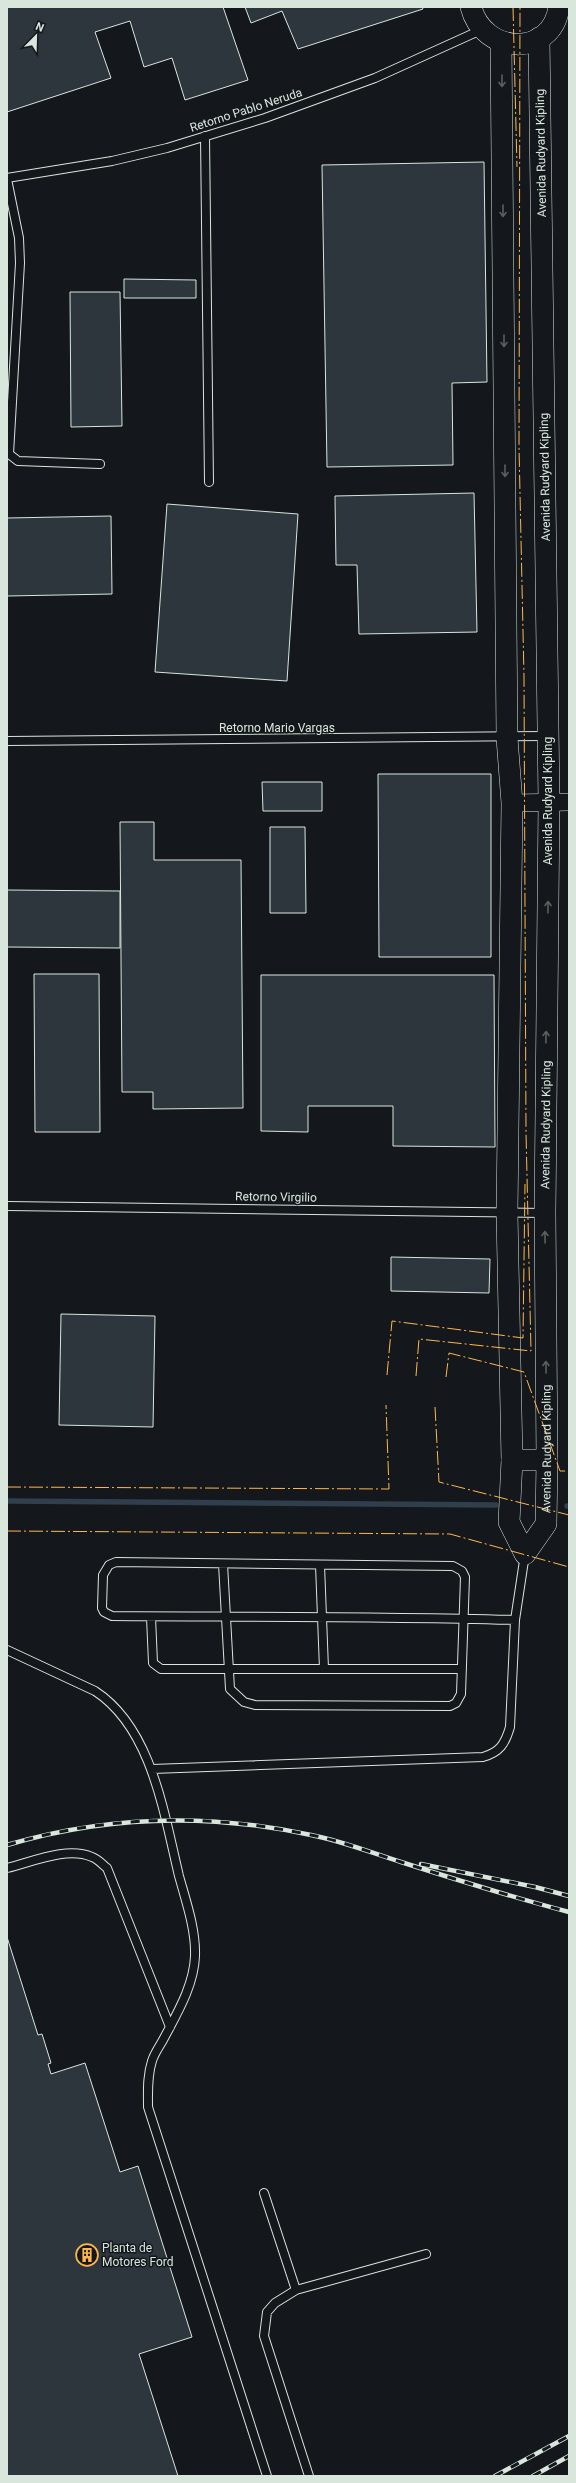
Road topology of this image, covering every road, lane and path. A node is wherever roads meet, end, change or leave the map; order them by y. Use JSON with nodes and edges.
{"nodes":[{"id":1,"x":471,"y":7,"type":"edge"},
{"id":2,"x":555,"y":23,"type":"edge"},
{"id":3,"x":481,"y":30,"type":"junction"},
{"id":4,"x":501,"y":42,"type":"junction"},
{"id":5,"x":205,"y":136,"type":"junction"},
{"id":6,"x":7,"y":179,"type":"edge"},
{"id":7,"x":100,"y":464,"type":"dead end"},
{"id":8,"x":209,"y":482,"type":"dead end"},
{"id":9,"x":548,"y":736,"type":"junction"},
{"id":10,"x":507,"y":738,"type":"junction"},
{"id":11,"x":7,"y":741,"type":"edge"},
{"id":12,"x":512,"y":802,"type":"junction"},
{"id":13,"x":559,"y":802,"type":"edge"},
{"id":14,"x":7,"y":1206,"type":"edge"},
{"id":15,"x":507,"y":1212,"type":"junction"},
{"id":16,"x":545,"y":1213,"type":"junction"},
{"id":17,"x":512,"y":1460,"type":"junction"},
{"id":18,"x":547,"y":1460,"type":"junction"},
{"id":19,"x":525,"y":1554,"type":"junction"},
{"id":20,"x":223,"y":1564,"type":"junction"},
{"id":21,"x":320,"y":1565,"type":"junction"},
{"id":22,"x":151,"y":1616,"type":"junction"},
{"id":23,"x":225,"y":1617,"type":"junction"},
{"id":24,"x":324,"y":1618,"type":"junction"},
{"id":25,"x":464,"y":1619,"type":"junction"},
{"id":26,"x":515,"y":1620,"type":"junction"},
{"id":27,"x":7,"y":1650,"type":"edge"},
{"id":28,"x":228,"y":1669,"type":"junction"},
{"id":29,"x":324,"y":1669,"type":"junction"},
{"id":30,"x":462,"y":1669,"type":"junction"},
{"id":31,"x":152,"y":1769,"type":"junction"},
{"id":32,"x":7,"y":1868,"type":"edge"},
{"id":33,"x":170,"y":2027,"type":"junction"},
{"id":34,"x":264,"y":2193,"type":"dead end"},
{"id":35,"x":426,"y":2254,"type":"dead end"},
{"id":36,"x":296,"y":2290,"type":"junction"},
{"id":37,"x":267,"y":2476,"type":"edge"},
{"id":38,"x":309,"y":2476,"type":"edge"}],
"edges":[{"from":1,"to":3,"type":"street"},
{"from":2,"to":4,"type":"street"},
{"from":2,"to":9,"type":"street","name":"Avenida Rudyard Kipling"},
{"from":3,"to":4,"type":"street"},
{"from":3,"to":5,"type":"lane","name":"Retorno Pablo Neruda"},
{"from":4,"to":10,"type":"street","one_way":true},
{"from":5,"to":6,"type":"lane","name":"Retorno Pablo Neruda"},
{"from":5,"to":8,"type":"lane"},
{"from":6,"to":7,"type":"lane"},
{"from":9,"to":10,"type":"lane","name":"Retorno Mario Vargas"},
{"from":9,"to":13,"type":"street","name":"Avenida Rudyard Kipling"},
{"from":10,"to":11,"type":"lane","name":"Retorno Mario Vargas"},
{"from":10,"to":12,"type":"street"},
{"from":12,"to":13,"type":"street"},
{"from":12,"to":15,"type":"street"},
{"from":16,"to":13,"type":"street","name":"Avenida Rudyard Kipling","one_way":true},
{"from":14,"to":15,"type":"lane","name":"Retorno Virgilio"},
{"from":15,"to":16,"type":"lane","name":"Retorno Virgilio"},
{"from":15,"to":17,"type":"street"},
{"from":18,"to":16,"type":"street","name":"Avenida Rudyard Kipling","one_way":true},
{"from":17,"to":18,"type":"street"},
{"from":17,"to":19,"type":"street"},
{"from":18,"to":19,"type":"street","name":"Avenida Rudyard Kipling"},
{"from":19,"to":26,"type":"lane"},
{"from":20,"to":21,"type":"lane"},
{"from":20,"to":22,"type":"lane"},
{"from":20,"to":23,"type":"lane"},
{"from":21,"to":24,"type":"lane"},
{"from":21,"to":25,"type":"lane"},
{"from":22,"to":23,"type":"lane"},
{"from":22,"to":28,"type":"lane"},
{"from":23,"to":24,"type":"lane"},
{"from":23,"to":28,"type":"lane"},
{"from":24,"to":25,"type":"lane"},
{"from":24,"to":29,"type":"lane"},
{"from":25,"to":26,"type":"lane"},
{"from":25,"to":30,"type":"lane"},
{"from":26,"to":31,"type":"lane"},
{"from":27,"to":31,"type":"lane"},
{"from":28,"to":29,"type":"lane"},
{"from":28,"to":30,"type":"lane"},
{"from":29,"to":30,"type":"lane"},
{"from":31,"to":33,"type":"lane"},
{"from":32,"to":33,"type":"lane"},
{"from":33,"to":37,"type":"lane"},
{"from":34,"to":36,"type":"lane"},
{"from":35,"to":36,"type":"lane"},
{"from":36,"to":38,"type":"lane"}]}
